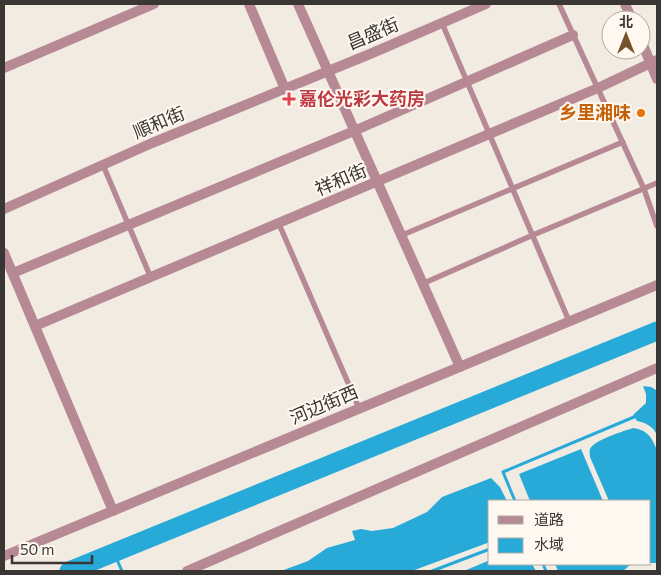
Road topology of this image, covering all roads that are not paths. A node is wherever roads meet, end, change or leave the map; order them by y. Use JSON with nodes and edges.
{"nodes":[{"id":1,"x":154,"y":4,"type":"edge"},
{"id":2,"x":249,"y":4,"type":"edge"},
{"id":3,"x":298,"y":4,"type":"edge"},
{"id":4,"x":486,"y":4,"type":"edge"},
{"id":5,"x":559,"y":4,"type":"edge"},
{"id":6,"x":442,"y":23,"type":"junction"},
{"id":7,"x":572,"y":35,"type":"junction"},
{"id":8,"x":654,"y":62,"type":"edge"},
{"id":9,"x":4,"y":68,"type":"edge"},
{"id":10,"x":328,"y":71,"type":"junction"},
{"id":11,"x":657,"y":78,"type":"edge"},
{"id":12,"x":468,"y":81,"type":"junction"},
{"id":13,"x":285,"y":88,"type":"junction"},
{"id":14,"x":598,"y":88,"type":"junction"},
{"id":15,"x":354,"y":132,"type":"junction"},
{"id":16,"x":489,"y":134,"type":"junction"},
{"id":17,"x":623,"y":142,"type":"junction"},
{"id":18,"x":104,"y":165,"type":"junction"},
{"id":19,"x":377,"y":182,"type":"junction"},
{"id":20,"x":657,"y":183,"type":"edge"},
{"id":21,"x":644,"y":188,"type":"junction"},
{"id":22,"x":513,"y":189,"type":"junction"},
{"id":23,"x":4,"y":209,"type":"edge"},
{"id":24,"x":129,"y":224,"type":"junction"},
{"id":25,"x":279,"y":224,"type":"junction"},
{"id":26,"x":657,"y":226,"type":"edge"},
{"id":27,"x":533,"y":234,"type":"junction"},
{"id":28,"x":400,"y":236,"type":"junction"},
{"id":29,"x":4,"y":253,"type":"edge"},
{"id":30,"x":13,"y":273,"type":"junction"},
{"id":31,"x":151,"y":278,"type":"junction"},
{"id":32,"x":422,"y":284,"type":"junction"},
{"id":33,"x":657,"y":285,"type":"edge"},
{"id":34,"x":569,"y":321,"type":"junction"},
{"id":35,"x":35,"y":326,"type":"junction"},
{"id":36,"x":460,"y":367,"type":"junction"},
{"id":37,"x":657,"y":368,"type":"edge"},
{"id":38,"x":359,"y":408,"type":"junction"},
{"id":39,"x":113,"y":511,"type":"junction"},
{"id":40,"x":4,"y":556,"type":"edge"},
{"id":41,"x":187,"y":571,"type":"edge"}],
"edges":[{"from":1,"to":9,"type":"street"},
{"from":2,"to":13,"type":"street"},
{"from":3,"to":10,"type":"street"},
{"from":4,"to":6,"type":"street","name":"昌盛街"},
{"from":5,"to":7,"type":"lane"},
{"from":6,"to":10,"type":"street","name":"昌盛街"},
{"from":6,"to":12,"type":"lane"},
{"from":7,"to":12,"type":"street"},
{"from":7,"to":14,"type":"lane"},
{"from":8,"to":11,"type":"street"},
{"from":8,"to":14,"type":"street","name":"祥和街"},
{"from":10,"to":13,"type":"street","name":"順和街"},
{"from":10,"to":15,"type":"street"},
{"from":12,"to":15,"type":"street"},
{"from":12,"to":16,"type":"lane"},
{"from":13,"to":18,"type":"street","name":"順和街"},
{"from":14,"to":16,"type":"street","name":"祥和街"},
{"from":14,"to":17,"type":"lane"},
{"from":15,"to":19,"type":"street"},
{"from":15,"to":24,"type":"street"},
{"from":16,"to":19,"type":"street","name":"祥和街"},
{"from":16,"to":22,"type":"lane"},
{"from":17,"to":21,"type":"lane"},
{"from":17,"to":22,"type":"lane"},
{"from":18,"to":23,"type":"street","name":"順和街"},
{"from":18,"to":24,"type":"lane"},
{"from":19,"to":25,"type":"street","name":"祥和街"},
{"from":19,"to":28,"type":"street"},
{"from":20,"to":21,"type":"lane"},
{"from":21,"to":26,"type":"lane"},
{"from":21,"to":27,"type":"lane"},
{"from":22,"to":27,"type":"lane"},
{"from":22,"to":28,"type":"lane"},
{"from":24,"to":30,"type":"street"},
{"from":24,"to":31,"type":"lane"},
{"from":25,"to":31,"type":"street","name":"祥和街"},
{"from":25,"to":38,"type":"lane"},
{"from":27,"to":32,"type":"lane"},
{"from":27,"to":34,"type":"lane"},
{"from":28,"to":32,"type":"street"},
{"from":29,"to":30,"type":"street"},
{"from":30,"to":35,"type":"street"},
{"from":31,"to":35,"type":"street","name":"祥和街"},
{"from":32,"to":36,"type":"street"},
{"from":33,"to":34,"type":"street","name":"河边街西"},
{"from":34,"to":36,"type":"street","name":"河边街西"},
{"from":35,"to":39,"type":"street"},
{"from":36,"to":38,"type":"street","name":"河边街西"},
{"from":37,"to":41,"type":"street"},
{"from":38,"to":39,"type":"street","name":"河边街西"},
{"from":39,"to":40,"type":"street","name":"河边街西"}]}
